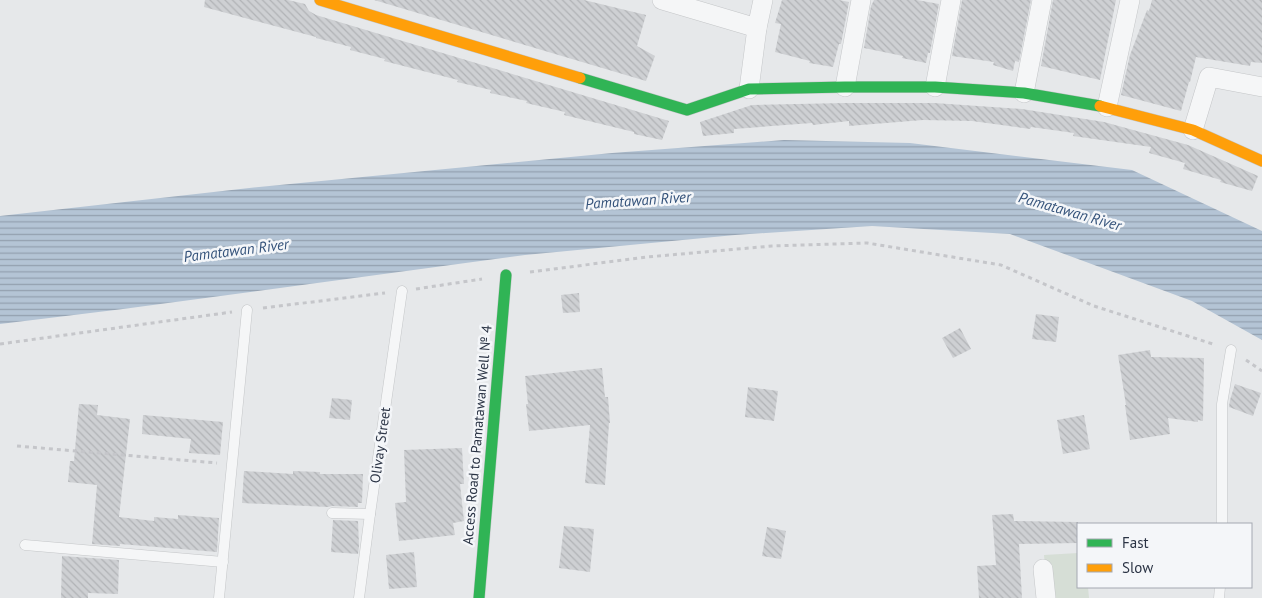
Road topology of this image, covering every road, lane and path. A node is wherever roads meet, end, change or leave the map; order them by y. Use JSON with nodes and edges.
{"nodes":[{"id":1,"x":320,"y":0,"type":"edge"},
{"id":2,"x":662,"y":0,"type":"edge"},
{"id":3,"x":763,"y":0,"type":"edge"},
{"id":4,"x":861,"y":0,"type":"edge"},
{"id":5,"x":951,"y":0,"type":"edge"},
{"id":6,"x":1042,"y":0,"type":"edge"},
{"id":7,"x":1130,"y":0,"type":"edge"},
{"id":8,"x":757,"y":28,"type":"junction"},
{"id":9,"x":845,"y":87,"type":"junction"},
{"id":10,"x":935,"y":87,"type":"junction"},
{"id":11,"x":1262,"y":87,"type":"edge"},
{"id":12,"x":749,"y":89,"type":"junction"},
{"id":13,"x":1024,"y":93,"type":"junction"},
{"id":14,"x":1107,"y":107,"type":"junction"},
{"id":15,"x":1193,"y":130,"type":"junction"},
{"id":16,"x":1262,"y":161,"type":"edge"},
{"id":17,"x":506,"y":275,"type":"junction"},
{"id":18,"x":402,"y":292,"type":"junction"},
{"id":19,"x":247,"y":310,"type":"junction"},
{"id":20,"x":0,"y":344,"type":"edge"},
{"id":21,"x":1231,"y":350,"type":"junction"},
{"id":22,"x":1262,"y":371,"type":"edge"},
{"id":23,"x":17,"y":446,"type":"dead end"},
{"id":24,"x":232,"y":465,"type":"junction"},
{"id":25,"x":332,"y":513,"type":"dead end"},
{"id":26,"x":370,"y":514,"type":"junction"},
{"id":27,"x":1222,"y":523,"type":"edge"},
{"id":28,"x":24,"y":545,"type":"dead end"},
{"id":29,"x":223,"y":562,"type":"junction"},
{"id":30,"x":1043,"y":569,"type":"dead end"},
{"id":31,"x":219,"y":598,"type":"edge"},
{"id":32,"x":359,"y":598,"type":"edge"},
{"id":33,"x":479,"y":598,"type":"edge"},
{"id":34,"x":1046,"y":598,"type":"edge"}],
"edges":[{"from":1,"to":12,"type":"street"},
{"from":2,"to":8,"type":"street"},
{"from":3,"to":8,"type":"street"},
{"from":4,"to":9,"type":"street"},
{"from":5,"to":10,"type":"street"},
{"from":6,"to":13,"type":"street"},
{"from":7,"to":14,"type":"street"},
{"from":8,"to":12,"type":"street"},
{"from":9,"to":10,"type":"street"},
{"from":9,"to":12,"type":"street"},
{"from":10,"to":13,"type":"street"},
{"from":11,"to":15,"type":"street"},
{"from":13,"to":14,"type":"street"},
{"from":14,"to":15,"type":"street"},
{"from":15,"to":16,"type":"street"},
{"from":17,"to":18,"type":"path"},
{"from":17,"to":21,"type":"path"},
{"from":17,"to":33,"type":"street","name":"Access Road to Pamatawan Well № 4"},
{"from":18,"to":19,"type":"path"},
{"from":18,"to":26,"type":"lane","name":"Olivay Street"},
{"from":19,"to":20,"type":"path"},
{"from":19,"to":24,"type":"lane"},
{"from":21,"to":22,"type":"path"},
{"from":21,"to":27,"type":"lane"},
{"from":23,"to":24,"type":"path"},
{"from":24,"to":29,"type":"lane"},
{"from":25,"to":26,"type":"lane"},
{"from":26,"to":32,"type":"lane","name":"Olivay Street"},
{"from":28,"to":29,"type":"lane"},
{"from":29,"to":31,"type":"lane"},
{"from":30,"to":34,"type":"street"}]}
